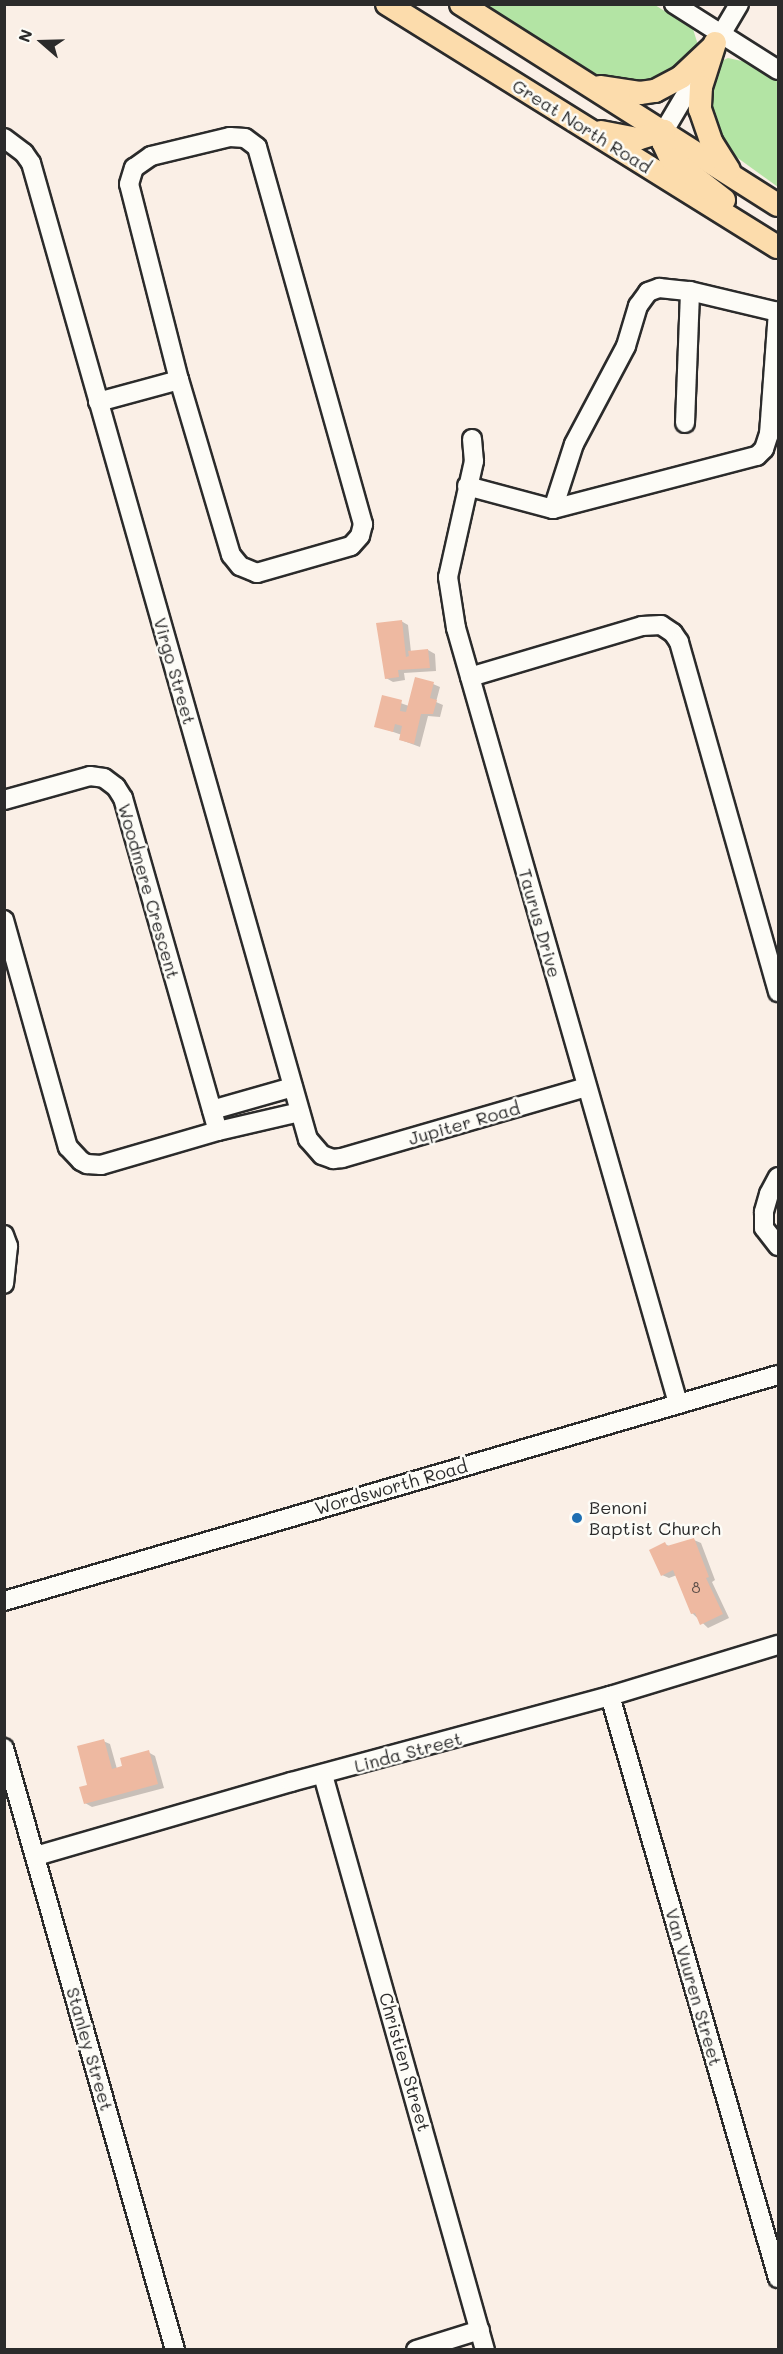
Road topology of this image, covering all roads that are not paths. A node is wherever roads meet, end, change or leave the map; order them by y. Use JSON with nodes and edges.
{"nodes":[{"id":1,"x":387,"y":4,"type":"edge"},
{"id":2,"x":461,"y":4,"type":"edge"},
{"id":3,"x":674,"y":4,"type":"edge"},
{"id":4,"x":739,"y":4,"type":"edge"},
{"id":5,"x":716,"y":41,"type":"junction"},
{"id":6,"x":778,"y":70,"type":"edge"},
{"id":7,"x":587,"y":84,"type":"junction"},
{"id":8,"x":585,"y":128,"type":"junction"},
{"id":9,"x":664,"y":131,"type":"junction"},
{"id":10,"x":4,"y":138,"type":"edge"},
{"id":11,"x":734,"y":177,"type":"junction"},
{"id":12,"x":778,"y":205,"type":"edge"},
{"id":13,"x":755,"y":232,"type":"junction"},
{"id":14,"x":778,"y":247,"type":"edge"},
{"id":15,"x":690,"y":291,"type":"junction"},
{"id":16,"x":778,"y":312,"type":"edge"},
{"id":17,"x":179,"y":380,"type":"junction"},
{"id":18,"x":98,"y":402,"type":"junction"},
{"id":19,"x":685,"y":423,"type":"dead end"},
{"id":20,"x":472,"y":439,"type":"dead end"},
{"id":21,"x":467,"y":486,"type":"junction"},
{"id":22,"x":553,"y":509,"type":"junction"},
{"id":23,"x":470,"y":677,"type":"junction"},
{"id":24,"x":4,"y":800,"type":"edge"},
{"id":25,"x":4,"y":920,"type":"edge"},
{"id":26,"x":778,"y":992,"type":"edge"},
{"id":27,"x":292,"y":1087,"type":"junction"},
{"id":28,"x":586,"y":1087,"type":"junction"},
{"id":29,"x":212,"y":1110,"type":"junction"},
{"id":30,"x":300,"y":1112,"type":"junction"},
{"id":31,"x":218,"y":1131,"type":"junction"},
{"id":32,"x":342,"y":1158,"type":"joint"},
{"id":33,"x":778,"y":1177,"type":"edge"},
{"id":34,"x":4,"y":1235,"type":"edge"},
{"id":35,"x":778,"y":1246,"type":"edge"},
{"id":36,"x":4,"y":1284,"type":"edge"},
{"id":37,"x":778,"y":1375,"type":"edge"},
{"id":38,"x":678,"y":1403,"type":"junction"},
{"id":39,"x":4,"y":1601,"type":"edge"},
{"id":40,"x":778,"y":1645,"type":"edge"},
{"id":41,"x":610,"y":1696,"type":"junction"},
{"id":42,"x":4,"y":1748,"type":"edge"},
{"id":43,"x":323,"y":1774,"type":"junction"},
{"id":44,"x":36,"y":1856,"type":"junction"},
{"id":45,"x":778,"y":2278,"type":"edge"},
{"id":46,"x":480,"y":2330,"type":"junction"},
{"id":47,"x":175,"y":2349,"type":"edge"},
{"id":48,"x":416,"y":2349,"type":"edge"},
{"id":49,"x":486,"y":2349,"type":"edge"}],
"edges":[{"from":1,"to":8,"type":"main road","name":"Great North Road"},
{"from":2,"to":7,"type":"main road"},
{"from":3,"to":5,"type":"street"},
{"from":4,"to":5,"type":"street"},
{"from":5,"to":6,"type":"street"},
{"from":5,"to":7,"type":"main road"},
{"from":5,"to":9,"type":"street"},
{"from":5,"to":11,"type":"main road"},
{"from":7,"to":9,"type":"main road"},
{"from":8,"to":9,"type":"main road"},
{"from":8,"to":13,"type":"main road","name":"Great North Road"},
{"from":9,"to":11,"type":"main road"},
{"from":9,"to":13,"type":"main road"},
{"from":10,"to":18,"type":"street","name":"Virgo Street"},
{"from":11,"to":12,"type":"main road"},
{"from":13,"to":14,"type":"main road","name":"Great North Road"},
{"from":15,"to":16,"type":"street"},
{"from":15,"to":19,"type":"street"},
{"from":15,"to":22,"type":"street"},
{"from":16,"to":22,"type":"street"},
{"from":17,"to":17,"type":"street"},
{"from":17,"to":18,"type":"street"},
{"from":18,"to":27,"type":"street","name":"Virgo Street"},
{"from":20,"to":21,"type":"street","name":"Taurus Drive"},
{"from":21,"to":22,"type":"street"},
{"from":21,"to":23,"type":"street","name":"Taurus Drive"},
{"from":23,"to":26,"type":"street"},
{"from":23,"to":28,"type":"street","name":"Taurus Drive"},
{"from":24,"to":29,"type":"street","name":"Woodmere Crescent"},
{"from":25,"to":31,"type":"street"},
{"from":27,"to":29,"type":"street"},
{"from":27,"to":30,"type":"street","name":"Virgo Street"},
{"from":28,"to":32,"type":"street","name":"Jupiter Road"},
{"from":28,"to":38,"type":"street","name":"Taurus Drive"},
{"from":29,"to":31,"type":"street","name":"Woodmere Crescent"},
{"from":30,"to":31,"type":"street"},
{"from":30,"to":32,"type":"street","name":"Virgo Street"},
{"from":33,"to":35,"type":"street"},
{"from":34,"to":36,"type":"street"},
{"from":37,"to":38,"type":"street","name":"Wordsworth Road"},
{"from":38,"to":39,"type":"street","name":"Wordsworth Road"},
{"from":40,"to":41,"type":"street","name":"Linda Street"},
{"from":41,"to":43,"type":"street","name":"Linda Street"},
{"from":41,"to":45,"type":"street","name":"Van Vuuren Street"},
{"from":42,"to":44,"type":"street","name":"Stanley Street"},
{"from":43,"to":44,"type":"street","name":"Linda Street"},
{"from":43,"to":46,"type":"street","name":"Christien Street"},
{"from":44,"to":47,"type":"street","name":"Stanley Street"},
{"from":46,"to":48,"type":"street"},
{"from":46,"to":49,"type":"street","name":"Christien Street"}]}
